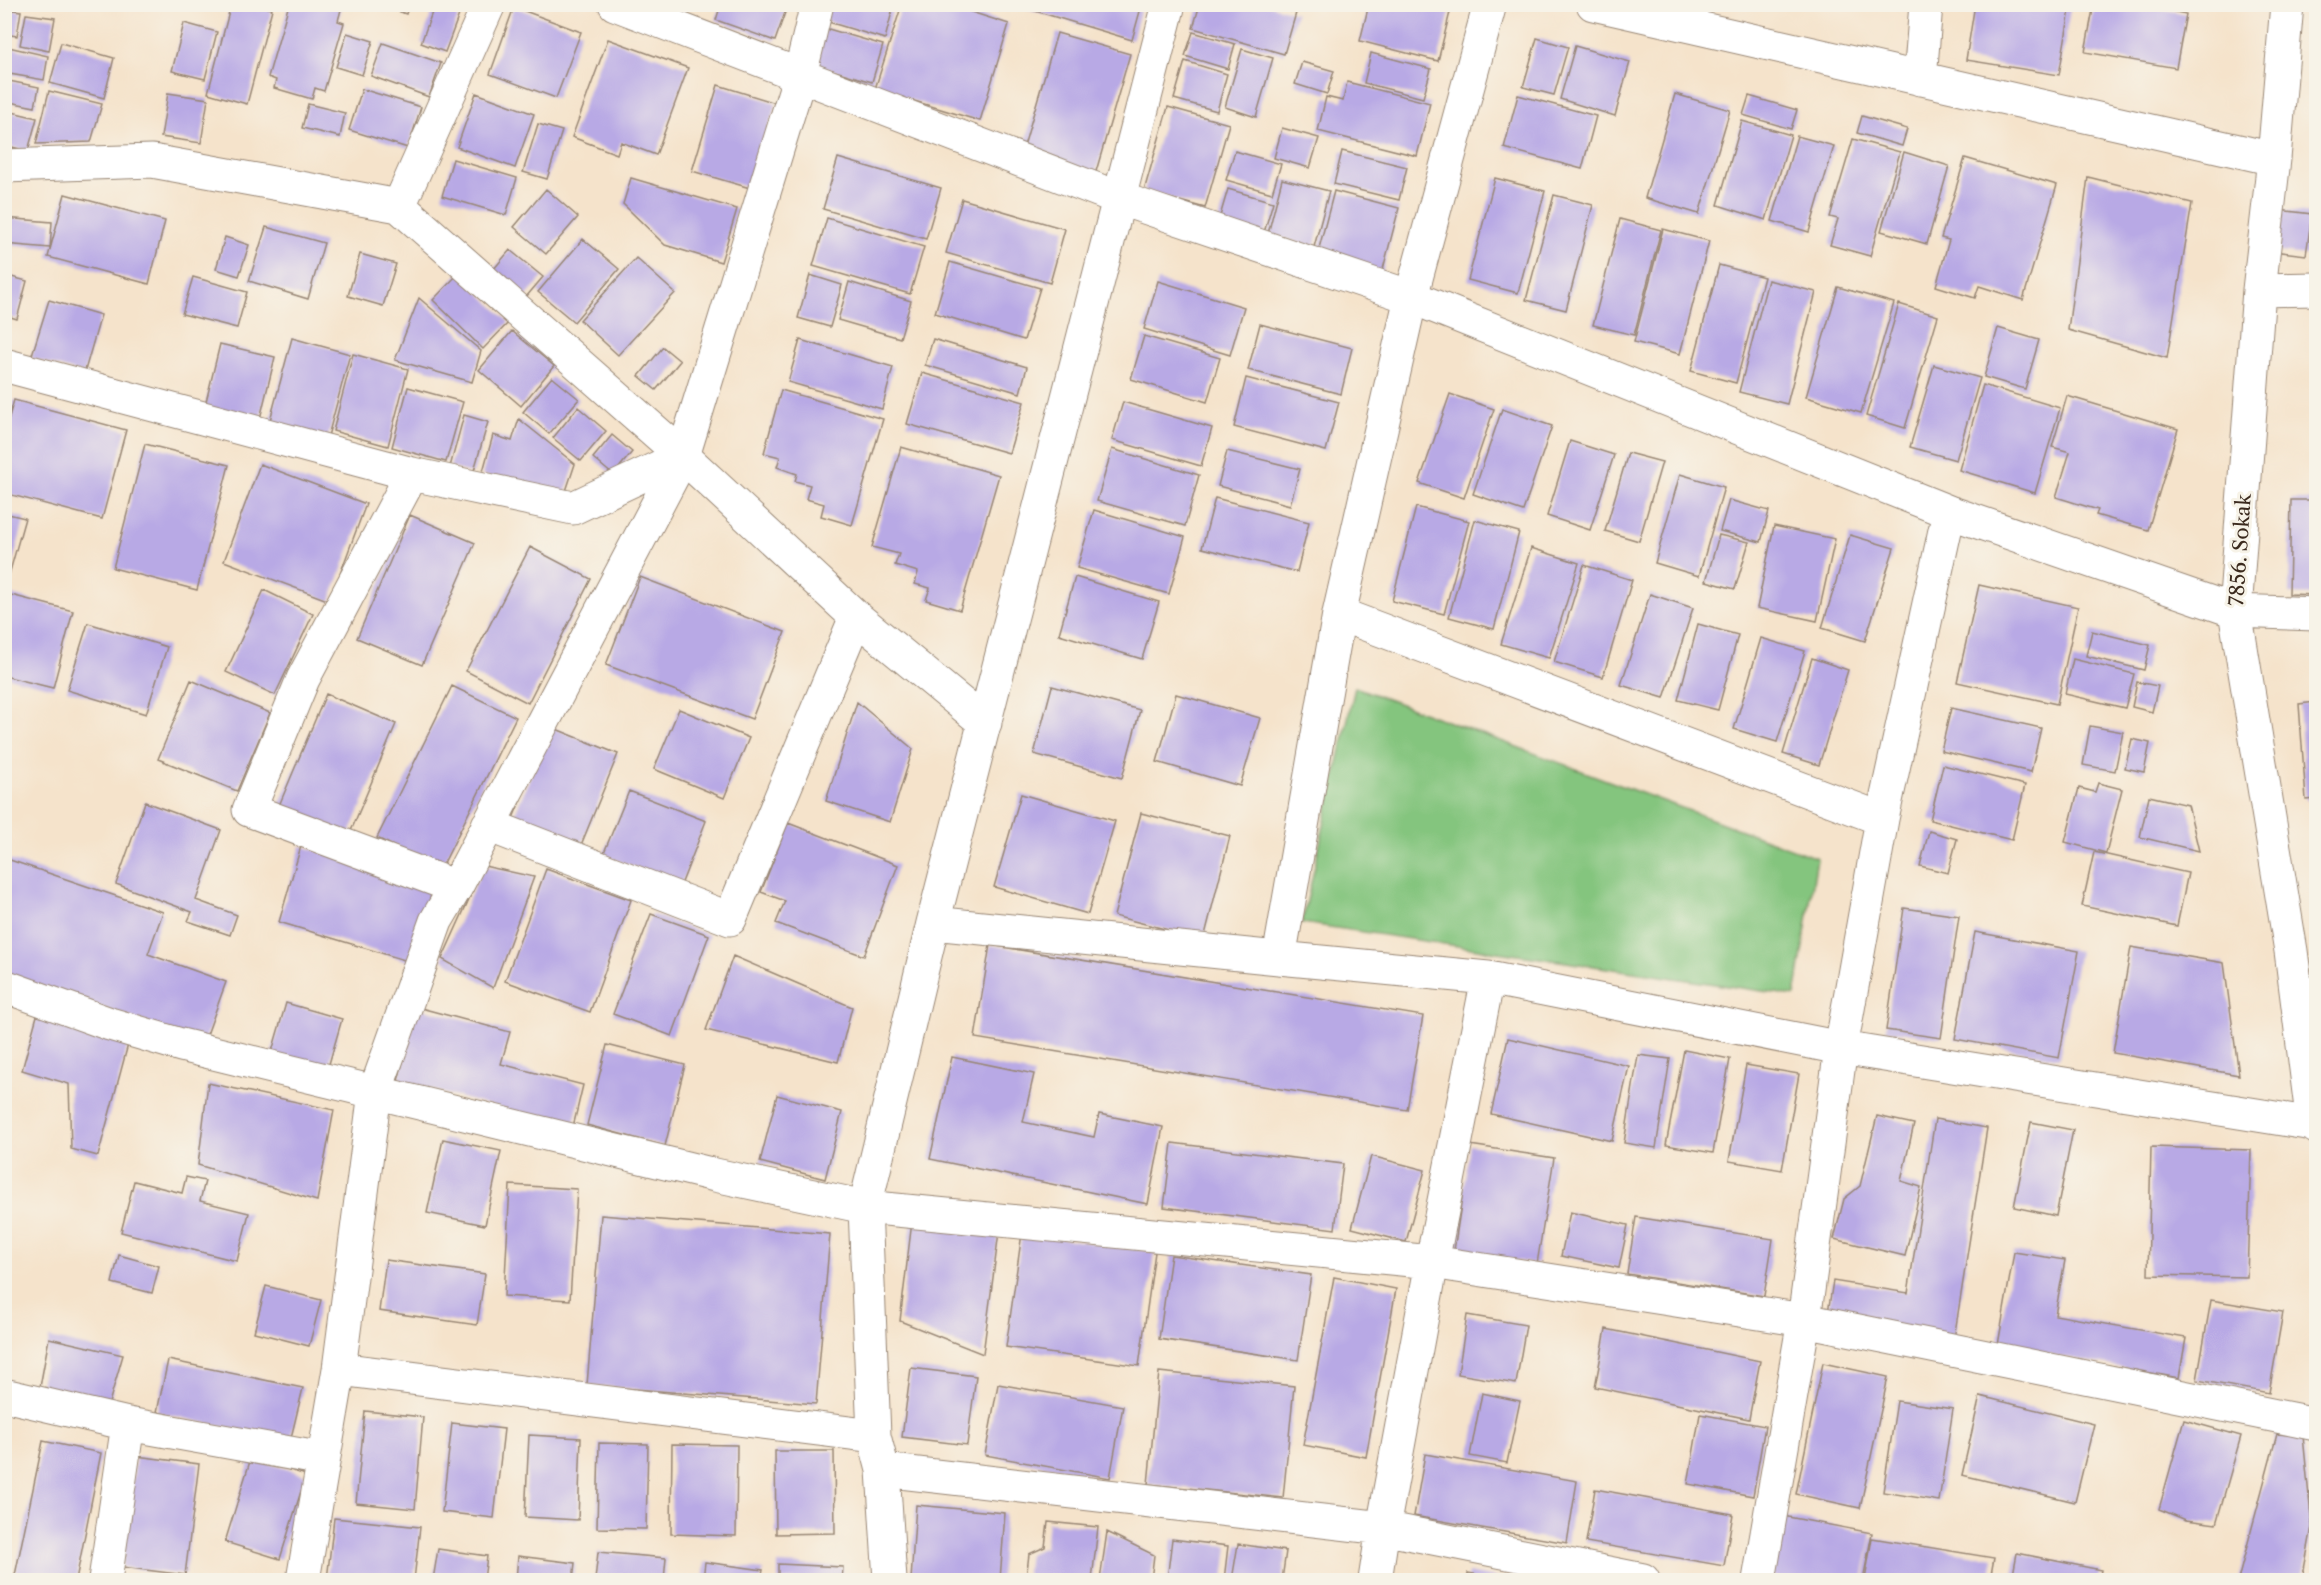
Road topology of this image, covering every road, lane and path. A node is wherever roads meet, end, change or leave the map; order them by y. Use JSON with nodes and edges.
{"nodes":[{"id":1,"x":489,"y":4,"type":"edge"},
{"id":2,"x":615,"y":4,"type":"edge"},
{"id":3,"x":817,"y":4,"type":"edge"},
{"id":4,"x":1169,"y":4,"type":"edge"},
{"id":5,"x":1490,"y":4,"type":"edge"},
{"id":6,"x":1593,"y":4,"type":"edge"},
{"id":7,"x":1926,"y":4,"type":"edge"},
{"id":8,"x":2287,"y":4,"type":"edge"},
{"id":9,"x":800,"y":75,"type":"junction"},
{"id":10,"x":1920,"y":79,"type":"junction"},
{"id":11,"x":2274,"y":159,"type":"junction"},
{"id":12,"x":4,"y":166,"type":"edge"},
{"id":13,"x":1120,"y":199,"type":"junction"},
{"id":14,"x":399,"y":206,"type":"junction"},
{"id":15,"x":2316,"y":289,"type":"edge"},
{"id":16,"x":2259,"y":290,"type":"junction"},
{"id":17,"x":1410,"y":297,"type":"junction"},
{"id":18,"x":4,"y":365,"type":"edge"},
{"id":19,"x":683,"y":456,"type":"junction"},
{"id":20,"x":412,"y":474,"type":"junction"},
{"id":21,"x":1949,"y":512,"type":"junction"},
{"id":22,"x":2235,"y":611,"type":"junction"},
{"id":23,"x":1340,"y":614,"type":"junction"},
{"id":24,"x":2316,"y":614,"type":"edge"},
{"id":25,"x":856,"y":617,"type":"junction"},
{"id":26,"x":985,"y":723,"type":"junction"},
{"id":27,"x":1882,"y":819,"type":"junction"},
{"id":28,"x":488,"y":825,"type":"junction"},
{"id":29,"x":456,"y":887,"type":"junction"},
{"id":30,"x":933,"y":923,"type":"junction"},
{"id":31,"x":2304,"y":951,"type":"edge"},
{"id":32,"x":1279,"y":958,"type":"junction"},
{"id":33,"x":1488,"y":978,"type":"junction"},
{"id":34,"x":4,"y":986,"type":"edge"},
{"id":35,"x":1841,"y":1048,"type":"junction"},
{"id":36,"x":375,"y":1092,"type":"junction"},
{"id":37,"x":2315,"y":1125,"type":"edge"},
{"id":38,"x":865,"y":1207,"type":"junction"},
{"id":39,"x":1432,"y":1262,"type":"junction"},
{"id":40,"x":1804,"y":1320,"type":"junction"},
{"id":41,"x":339,"y":1369,"type":"junction"},
{"id":42,"x":4,"y":1395,"type":"edge"},
{"id":43,"x":128,"y":1424,"type":"junction"},
{"id":44,"x":2316,"y":1424,"type":"edge"},
{"id":45,"x":874,"y":1436,"type":"junction"},
{"id":46,"x":323,"y":1459,"type":"junction"},
{"id":47,"x":883,"y":1470,"type":"junction"},
{"id":48,"x":1383,"y":1528,"type":"junction"},
{"id":49,"x":105,"y":1581,"type":"edge"},
{"id":50,"x":303,"y":1581,"type":"edge"},
{"id":51,"x":890,"y":1581,"type":"edge"},
{"id":52,"x":1376,"y":1581,"type":"edge"},
{"id":53,"x":1643,"y":1581,"type":"edge"},
{"id":54,"x":1760,"y":1581,"type":"edge"}],
"edges":[{"from":1,"to":14,"type":"street"},
{"from":2,"to":9,"type":"street"},
{"from":3,"to":9,"type":"street"},
{"from":4,"to":13,"type":"street"},
{"from":5,"to":17,"type":"street"},
{"from":6,"to":10,"type":"street"},
{"from":7,"to":10,"type":"street"},
{"from":8,"to":11,"type":"street","name":"7856. Sokak"},
{"from":9,"to":13,"type":"street"},
{"from":9,"to":19,"type":"street"},
{"from":10,"to":11,"type":"street"},
{"from":11,"to":16,"type":"street","name":"7856. Sokak"},
{"from":12,"to":14,"type":"street"},
{"from":13,"to":17,"type":"street"},
{"from":13,"to":26,"type":"street"},
{"from":14,"to":19,"type":"street"},
{"from":15,"to":16,"type":"street"},
{"from":16,"to":22,"type":"street","name":"7856. Sokak"},
{"from":17,"to":21,"type":"street"},
{"from":17,"to":23,"type":"street"},
{"from":18,"to":20,"type":"street"},
{"from":19,"to":20,"type":"street"},
{"from":19,"to":25,"type":"street"},
{"from":19,"to":28,"type":"street"},
{"from":20,"to":29,"type":"street"},
{"from":21,"to":22,"type":"street"},
{"from":21,"to":27,"type":"street"},
{"from":22,"to":24,"type":"street"},
{"from":22,"to":31,"type":"street","name":"7856. Sokak"},
{"from":23,"to":27,"type":"street"},
{"from":23,"to":32,"type":"street"},
{"from":25,"to":26,"type":"street"},
{"from":25,"to":28,"type":"street"},
{"from":26,"to":30,"type":"street"},
{"from":27,"to":35,"type":"street"},
{"from":28,"to":29,"type":"street"},
{"from":29,"to":36,"type":"street"},
{"from":30,"to":32,"type":"street"},
{"from":30,"to":38,"type":"street"},
{"from":31,"to":37,"type":"street","name":"7856. Sokak"},
{"from":32,"to":33,"type":"street"},
{"from":33,"to":35,"type":"street"},
{"from":33,"to":39,"type":"street"},
{"from":34,"to":36,"type":"street"},
{"from":35,"to":37,"type":"street"},
{"from":35,"to":40,"type":"street"},
{"from":36,"to":38,"type":"street"},
{"from":36,"to":41,"type":"street"},
{"from":38,"to":39,"type":"street"},
{"from":38,"to":45,"type":"street"},
{"from":39,"to":40,"type":"street"},
{"from":39,"to":48,"type":"street"},
{"from":40,"to":44,"type":"street"},
{"from":40,"to":54,"type":"street"},
{"from":41,"to":45,"type":"street"},
{"from":41,"to":46,"type":"street"},
{"from":42,"to":43,"type":"street"},
{"from":43,"to":46,"type":"street"},
{"from":43,"to":49,"type":"street"},
{"from":45,"to":47,"type":"street"},
{"from":46,"to":50,"type":"street"},
{"from":47,"to":48,"type":"street"},
{"from":47,"to":51,"type":"street"},
{"from":48,"to":52,"type":"street"},
{"from":48,"to":53,"type":"street"}]}
